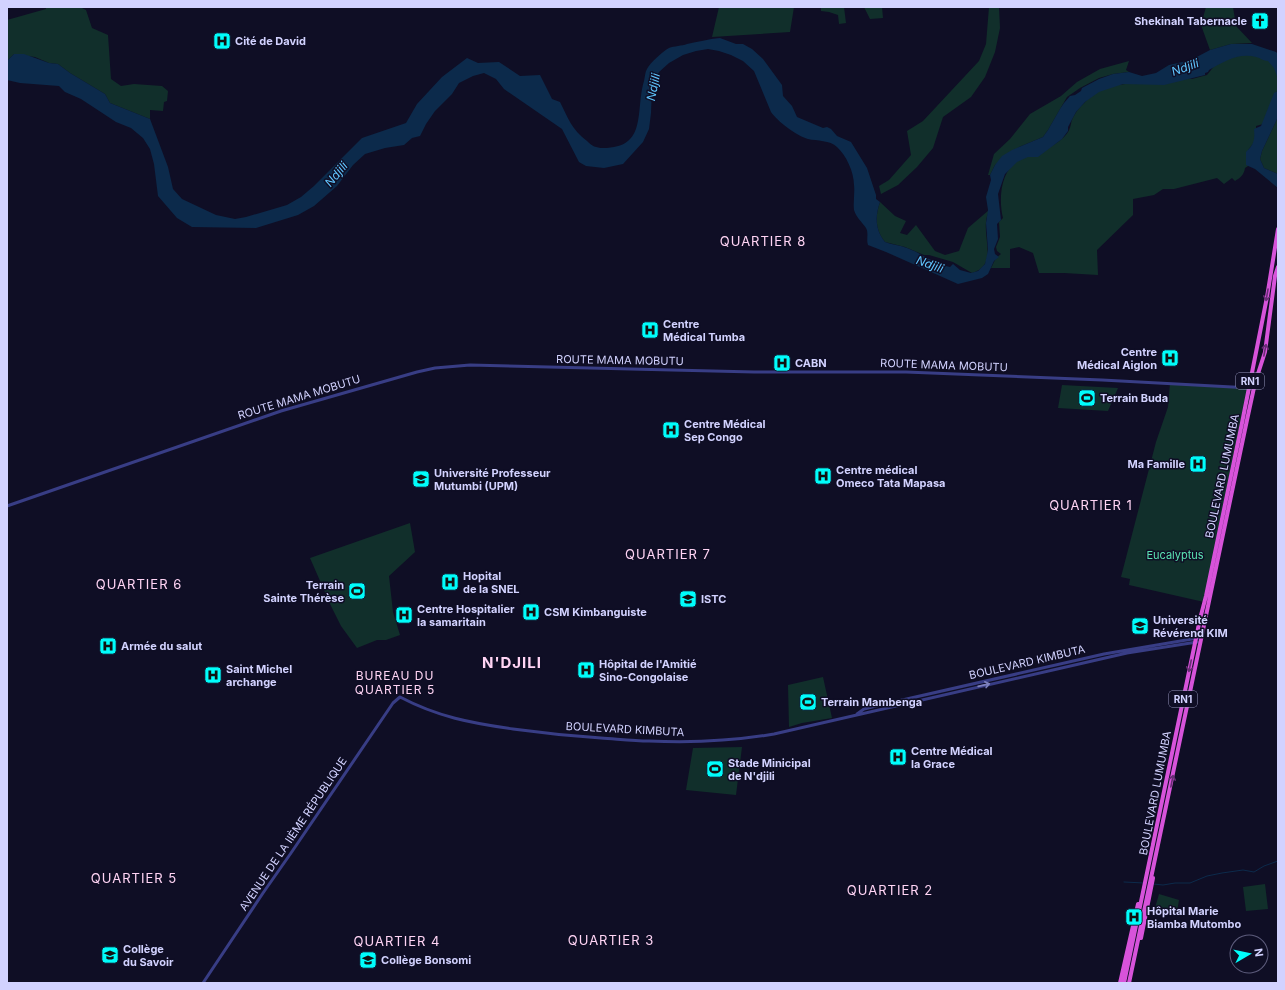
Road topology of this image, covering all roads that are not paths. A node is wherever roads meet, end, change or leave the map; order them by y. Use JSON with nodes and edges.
{"nodes":[{"id":1,"x":1278,"y":229,"type":"edge"},
{"id":2,"x":1278,"y":267,"type":"edge"},
{"id":3,"x":1249,"y":388,"type":"junction"},
{"id":4,"x":1254,"y":389,"type":"junction"},
{"id":5,"x":7,"y":506,"type":"edge"},
{"id":6,"x":1195,"y":640,"type":"junction"},
{"id":7,"x":1201,"y":640,"type":"junction"},
{"id":8,"x":400,"y":696,"type":"joint"},
{"id":9,"x":855,"y":715,"type":"junction"},
{"id":10,"x":1151,"y":867,"type":"junction"},
{"id":11,"x":1147,"y":881,"type":"junction"},
{"id":12,"x":203,"y":983,"type":"edge"},
{"id":13,"x":1120,"y":983,"type":"edge"},
{"id":14,"x":1124,"y":983,"type":"edge"},
{"id":15,"x":1130,"y":983,"type":"edge"}],
"edges":[{"from":1,"to":3,"type":"highway","name":"BOULEVARD LUMUMBA","number":"RN1","one_way":true},
{"from":4,"to":2,"type":"highway","name":"BOULEVARD LUMUMBA","number":"RN1","one_way":true},
{"from":3,"to":4,"type":"street","name":"ROUTE MAMA MOBUTU"},
{"from":3,"to":5,"type":"street","name":"ROUTE MAMA MOBUTU"},
{"from":3,"to":6,"type":"highway","name":"BOULEVARD LUMUMBA","number":"RN1"},
{"from":4,"to":7,"type":"highway","name":"BOULEVARD LUMUMBA","number":"RN1"},
{"from":6,"to":7,"type":"street"},
{"from":9,"to":6,"type":"street","name":"BOULEVARD KIMBUTA","one_way":true},
{"from":6,"to":9,"type":"street","name":"BOULEVARD KIMBUTA"},
{"from":6,"to":10,"type":"highway","name":"BOULEVARD LUMUMBA","number":"RN1","one_way":true},
{"from":10,"to":7,"type":"highway","name":"BOULEVARD LUMUMBA","number":"RN1","one_way":true},
{"from":8,"to":9,"type":"street","name":"BOULEVARD KIMBUTA"},
{"from":8,"to":12,"type":"street","name":"AVENUE DE LA IIÈME RÉPUBLIQUE"},
{"from":10,"to":11,"type":"highway"},
{"from":10,"to":11,"type":"highway","number":"RN1"},
{"from":11,"to":13,"type":"highway","number":"RN1"},
{"from":11,"to":14,"type":"highway"},
{"from":11,"to":15,"type":"highway"},
{"from":11,"to":15,"type":"highway","number":"RN1"}]}
